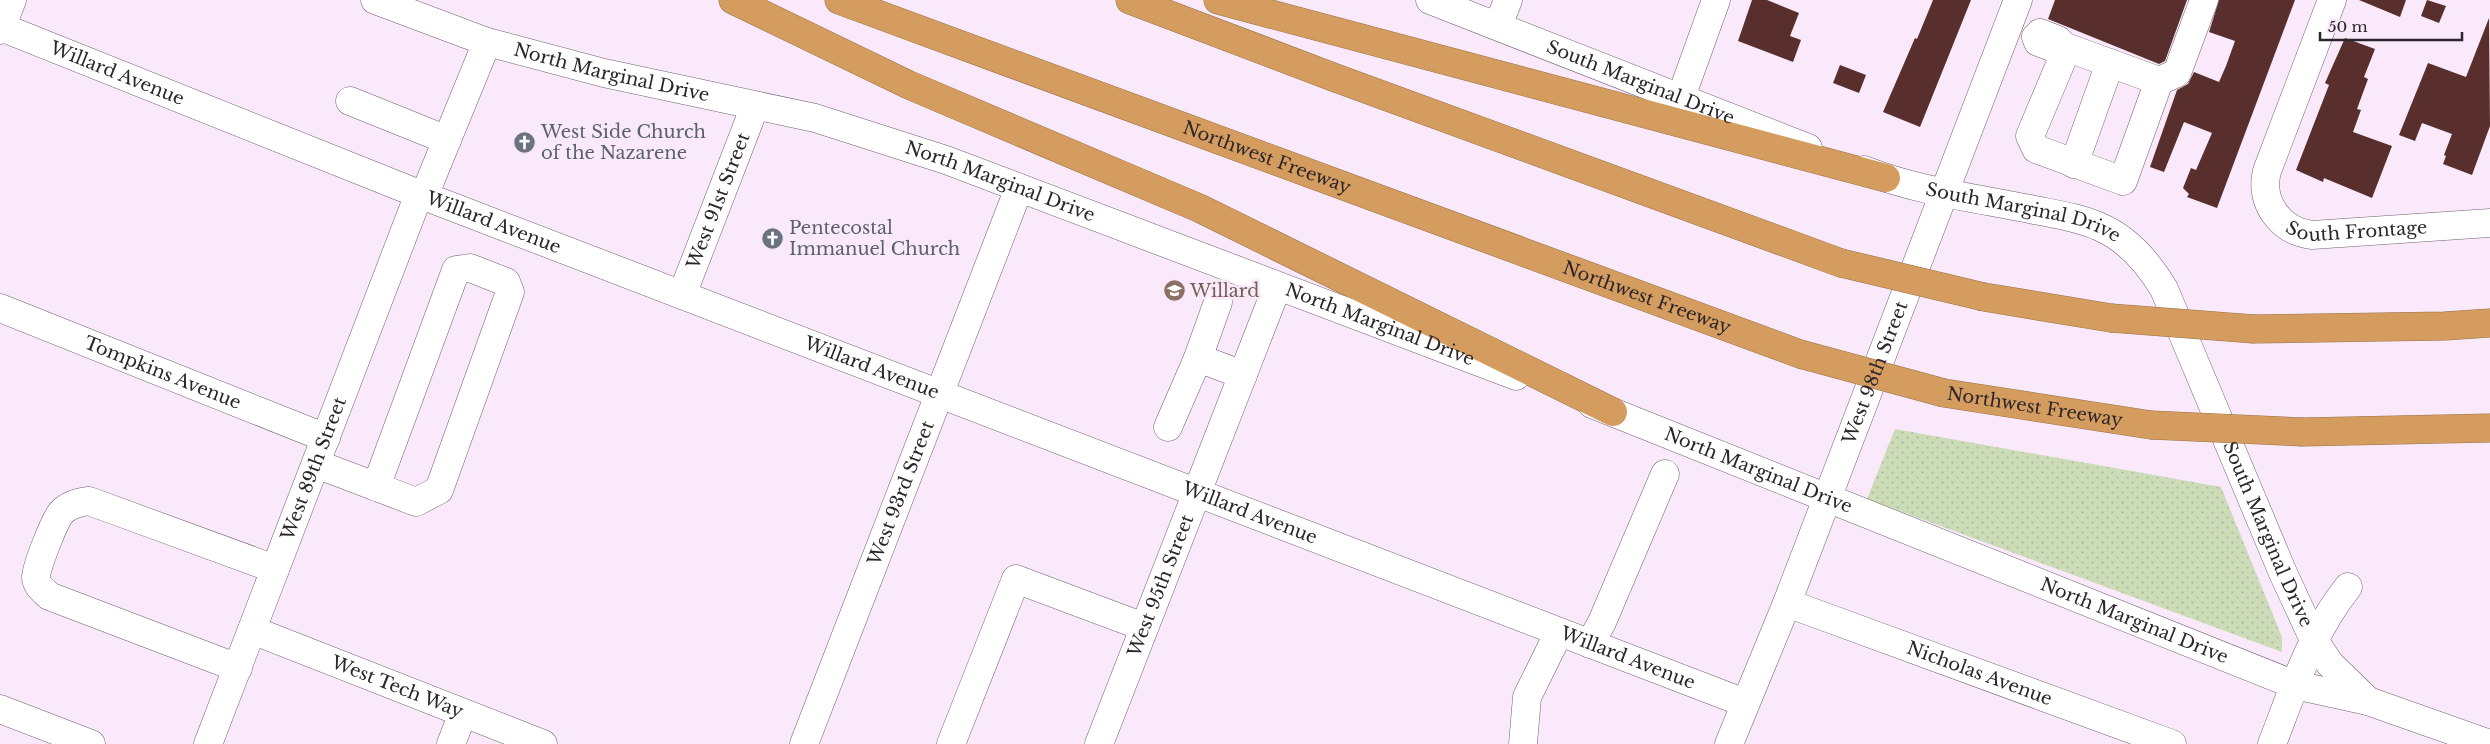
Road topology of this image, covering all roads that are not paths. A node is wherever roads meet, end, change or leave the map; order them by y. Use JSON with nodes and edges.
{"nodes":[{"id":1,"x":12,"y":0,"type":"edge"},
{"id":2,"x":375,"y":0,"type":"edge"},
{"id":3,"x":733,"y":0,"type":"edge"},
{"id":4,"x":839,"y":0,"type":"edge"},
{"id":5,"x":1130,"y":0,"type":"edge"},
{"id":6,"x":1218,"y":0,"type":"edge"},
{"id":7,"x":1430,"y":0,"type":"edge"},
{"id":8,"x":1508,"y":0,"type":"edge"},
{"id":9,"x":1716,"y":0,"type":"edge"},
{"id":10,"x":2018,"y":0,"type":"edge"},
{"id":11,"x":2204,"y":0,"type":"edge"},
{"id":12,"x":2332,"y":0,"type":"edge"},
{"id":13,"x":1498,"y":26,"type":"junction"},
{"id":14,"x":2008,"y":26,"type":"junction"},
{"id":15,"x":0,"y":29,"type":"edge"},
{"id":16,"x":487,"y":42,"type":"junction"},
{"id":17,"x":2065,"y":47,"type":"junction"},
{"id":18,"x":2110,"y":63,"type":"junction"},
{"id":19,"x":2159,"y":81,"type":"junction"},
{"id":20,"x":1681,"y":97,"type":"junction"},
{"id":21,"x":350,"y":101,"type":"dead end"},
{"id":22,"x":755,"y":106,"type":"junction"},
{"id":23,"x":447,"y":140,"type":"junction"},
{"id":24,"x":2074,"y":164,"type":"junction"},
{"id":25,"x":1886,"y":178,"type":"junction"},
{"id":26,"x":1020,"y":188,"type":"junction"},
{"id":27,"x":1945,"y":192,"type":"junction"},
{"id":28,"x":422,"y":195,"type":"junction"},
{"id":29,"x":2489,"y":221,"type":"edge"},
{"id":30,"x":1277,"y":287,"type":"junction"},
{"id":31,"x":682,"y":295,"type":"junction"},
{"id":32,"x":1218,"y":302,"type":"dead end"},
{"id":33,"x":0,"y":308,"type":"edge"},
{"id":34,"x":2490,"y":323,"type":"edge"},
{"id":35,"x":1198,"y":358,"type":"junction"},
{"id":36,"x":1243,"y":375,"type":"junction"},
{"id":37,"x":940,"y":394,"type":"junction"},
{"id":38,"x":1613,"y":412,"type":"junction"},
{"id":39,"x":1168,"y":427,"type":"dead end"},
{"id":40,"x":2490,"y":428,"type":"edge"},
{"id":41,"x":326,"y":438,"type":"junction"},
{"id":42,"x":316,"y":464,"type":"junction"},
{"id":43,"x":1665,"y":474,"type":"dead end"},
{"id":44,"x":376,"y":487,"type":"junction"},
{"id":45,"x":1197,"y":493,"type":"junction"},
{"id":46,"x":1827,"y":498,"type":"junction"},
{"id":47,"x":275,"y":569,"type":"junction"},
{"id":48,"x":2348,"y":587,"type":"dead end"},
{"id":49,"x":1787,"y":603,"type":"junction"},
{"id":50,"x":1144,"y":627,"type":"junction"},
{"id":51,"x":252,"y":630,"type":"junction"},
{"id":52,"x":1559,"y":632,"type":"junction"},
{"id":53,"x":2314,"y":640,"type":"junction"},
{"id":54,"x":1590,"y":644,"type":"junction"},
{"id":55,"x":238,"y":668,"type":"junction"},
{"id":56,"x":2295,"y":685,"type":"junction"},
{"id":57,"x":2368,"y":701,"type":"junction"},
{"id":58,"x":1745,"y":703,"type":"junction"},
{"id":59,"x":0,"y":709,"type":"edge"},
{"id":60,"x":463,"y":713,"type":"junction"},
{"id":61,"x":91,"y":744,"type":"edge"},
{"id":62,"x":208,"y":744,"type":"edge"},
{"id":63,"x":451,"y":744,"type":"edge"},
{"id":64,"x":543,"y":744,"type":"edge"},
{"id":65,"x":804,"y":744,"type":"edge"},
{"id":66,"x":951,"y":744,"type":"edge"},
{"id":67,"x":1100,"y":744,"type":"edge"},
{"id":68,"x":1524,"y":744,"type":"edge"},
{"id":69,"x":1729,"y":744,"type":"edge"},
{"id":70,"x":2172,"y":744,"type":"edge"},
{"id":71,"x":2272,"y":744,"type":"edge"},
{"id":72,"x":2490,"y":744,"type":"edge"}],
"edges":[{"from":1,"to":15,"type":"street"},
{"from":2,"to":16,"type":"street","name":"North Marginal Drive"},
{"from":3,"to":38,"type":"highway"},
{"from":4,"to":40,"type":"highway","name":"Northwest Freeway","bridge":true},
{"from":5,"to":34,"type":"highway","bridge":true},
{"from":6,"to":25,"type":"highway"},
{"from":7,"to":13,"type":"street","name":"South Marginal Drive"},
{"from":8,"to":13,"type":"street"},
{"from":9,"to":20,"type":"street"},
{"from":10,"to":14,"type":"street","name":"West 98th Street"},
{"from":11,"to":19,"type":"street"},
{"from":12,"to":29,"type":"street","name":"South Frontage"},
{"from":13,"to":20,"type":"street","name":"South Marginal Drive"},
{"from":14,"to":17,"type":"street"},
{"from":14,"to":27,"type":"street","name":"West 98th Street"},
{"from":15,"to":28,"type":"street","name":"Willard Avenue"},
{"from":16,"to":22,"type":"street","name":"North Marginal Drive"},
{"from":16,"to":23,"type":"street","name":"West 89th Street"},
{"from":17,"to":18,"type":"street"},
{"from":17,"to":24,"type":"street"},
{"from":18,"to":19,"type":"street"},
{"from":18,"to":24,"type":"street"},
{"from":19,"to":24,"type":"street"},
{"from":20,"to":25,"type":"street","name":"South Marginal Drive"},
{"from":21,"to":23,"type":"street"},
{"from":22,"to":26,"type":"street","name":"North Marginal Drive"},
{"from":22,"to":31,"type":"street","name":"West 91st Street"},
{"from":23,"to":28,"type":"street","name":"West 89th Street"},
{"from":25,"to":27,"type":"street","name":"South Marginal Drive"},
{"from":26,"to":30,"type":"street","name":"North Marginal Drive"},
{"from":26,"to":37,"type":"street","name":"West 93rd Street"},
{"from":27,"to":46,"type":"street","name":"West 98th Street"},
{"from":27,"to":53,"type":"street","name":"South Marginal Drive"},
{"from":28,"to":31,"type":"street","name":"Willard Avenue"},
{"from":28,"to":41,"type":"street","name":"West 89th Street"},
{"from":30,"to":36,"type":"street","name":"West 95th Street"},
{"from":30,"to":38,"type":"street","name":"North Marginal Drive"},
{"from":31,"to":37,"type":"street","name":"Willard Avenue"},
{"from":32,"to":35,"type":"street"},
{"from":33,"to":41,"type":"street","name":"Tompkins Avenue"},
{"from":35,"to":36,"type":"street"},
{"from":35,"to":39,"type":"street"},
{"from":36,"to":45,"type":"street","name":"West 95th Street"},
{"from":37,"to":45,"type":"street","name":"Willard Avenue"},
{"from":37,"to":65,"type":"street","name":"West 93rd Street"},
{"from":38,"to":46,"type":"street","name":"North Marginal Drive"},
{"from":41,"to":42,"type":"street","name":"West 89th Street"},
{"from":42,"to":44,"type":"street"},
{"from":42,"to":47,"type":"street","name":"West 89th Street"},
{"from":43,"to":54,"type":"street"},
{"from":44,"to":44,"type":"street"},
{"from":45,"to":50,"type":"street","name":"West 95th Street"},
{"from":45,"to":52,"type":"street","name":"Willard Avenue"},
{"from":46,"to":49,"type":"street","name":"West 98th Street"},
{"from":46,"to":56,"type":"street","name":"North Marginal Drive"},
{"from":47,"to":51,"type":"street","name":"West 89th Street"},
{"from":47,"to":55,"type":"street"},
{"from":48,"to":53,"type":"street"},
{"from":49,"to":58,"type":"street","name":"West 98th Street"},
{"from":49,"to":70,"type":"street","name":"Nicholas Avenue"},
{"from":50,"to":66,"type":"street"},
{"from":50,"to":67,"type":"street","name":"West 95th Street"},
{"from":51,"to":55,"type":"street","name":"West 89th Street"},
{"from":51,"to":60,"type":"street","name":"West Tech Way"},
{"from":52,"to":54,"type":"street","name":"Willard Avenue"},
{"from":52,"to":68,"type":"street"},
{"from":53,"to":56,"type":"street"},
{"from":53,"to":57,"type":"street","name":"South Marginal Drive"},
{"from":54,"to":58,"type":"street","name":"Willard Avenue"},
{"from":55,"to":62,"type":"street","name":"West 89th Street"},
{"from":56,"to":57,"type":"street","name":"North Marginal Drive"},
{"from":56,"to":71,"type":"street"},
{"from":57,"to":72,"type":"street","name":"North Marginal Drive"},
{"from":58,"to":69,"type":"street","name":"West 98th Street"},
{"from":59,"to":61,"type":"street"},
{"from":60,"to":63,"type":"street"},
{"from":60,"to":64,"type":"street","name":"West Tech Way"}]}
